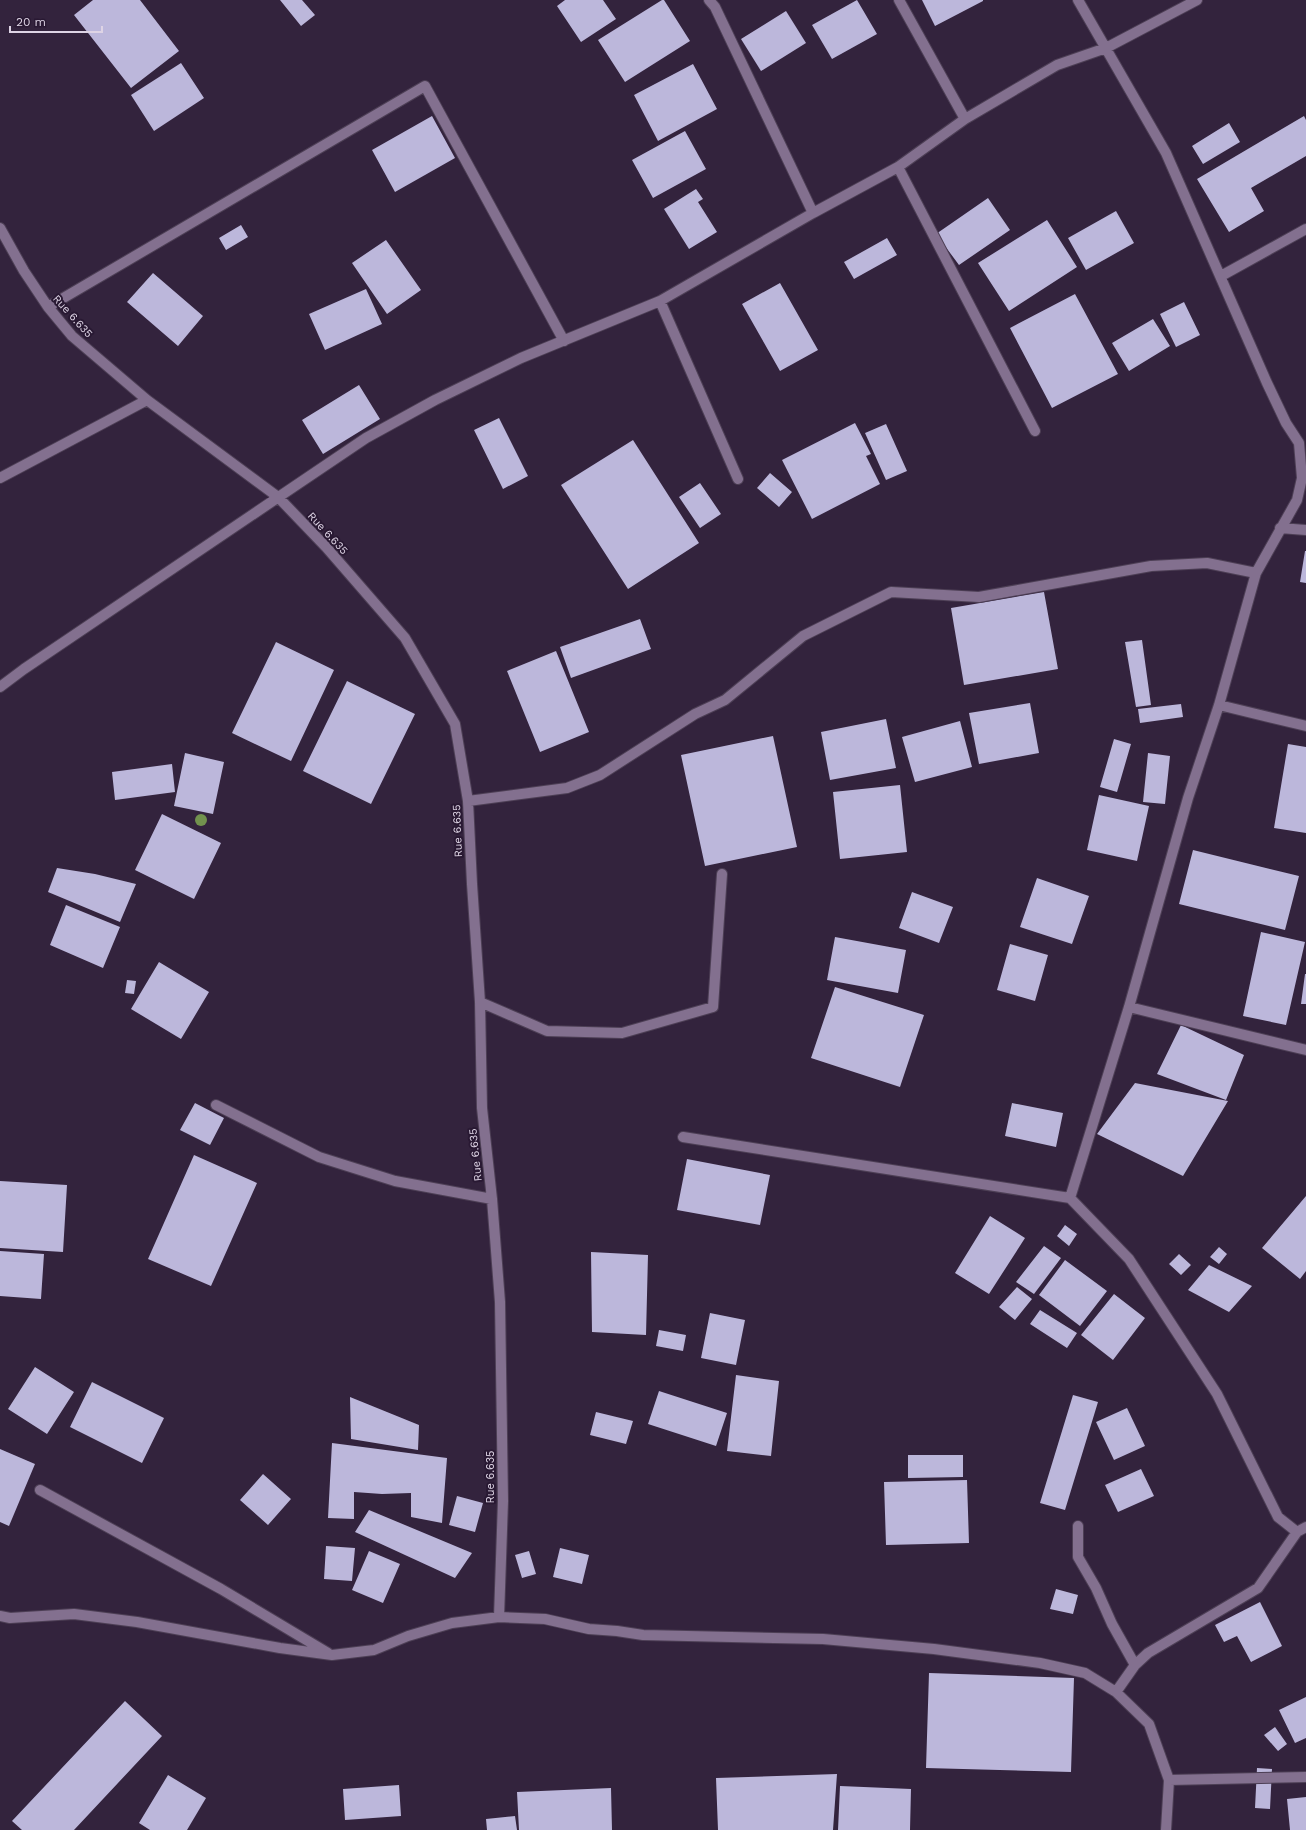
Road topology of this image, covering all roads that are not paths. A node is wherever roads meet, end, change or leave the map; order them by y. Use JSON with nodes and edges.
{"nodes":[{"id":1,"x":710,"y":0,"type":"edge"},
{"id":2,"x":899,"y":0,"type":"edge"},
{"id":3,"x":1078,"y":0,"type":"edge"},
{"id":4,"x":1197,"y":0,"type":"edge"},
{"id":5,"x":1106,"y":48,"type":"junction"},
{"id":6,"x":965,"y":119,"type":"junction"},
{"id":7,"x":898,"y":167,"type":"junction"},
{"id":8,"x":813,"y":213,"type":"junction"},
{"id":9,"x":0,"y":228,"type":"edge"},
{"id":10,"x":1306,"y":229,"type":"edge"},
{"id":11,"x":1221,"y":276,"type":"junction"},
{"id":12,"x":660,"y":301,"type":"junction"},
{"id":13,"x":48,"y":308,"type":"junction"},
{"id":14,"x":564,"y":341,"type":"junction"},
{"id":15,"x":147,"y":400,"type":"junction"},
{"id":16,"x":1035,"y":431,"type":"dead end"},
{"id":17,"x":0,"y":478,"type":"edge"},
{"id":18,"x":738,"y":479,"type":"dead end"},
{"id":19,"x":278,"y":497,"type":"junction"},
{"id":20,"x":1280,"y":528,"type":"junction"},
{"id":21,"x":1306,"y":530,"type":"edge"},
{"id":22,"x":1256,"y":573,"type":"junction"},
{"id":23,"x":0,"y":687,"type":"edge"},
{"id":24,"x":1219,"y":705,"type":"junction"},
{"id":25,"x":1306,"y":726,"type":"edge"},
{"id":26,"x":468,"y":801,"type":"junction"},
{"id":27,"x":722,"y":874,"type":"dead end"},
{"id":28,"x":480,"y":1002,"type":"junction"},
{"id":29,"x":1129,"y":1007,"type":"junction"},
{"id":30,"x":1306,"y":1050,"type":"edge"},
{"id":31,"x":216,"y":1105,"type":"dead end"},
{"id":32,"x":682,"y":1136,"type":"dead end"},
{"id":33,"x":1070,"y":1198,"type":"junction"},
{"id":34,"x":492,"y":1199,"type":"junction"},
{"id":35,"x":40,"y":1490,"type":"dead end"},
{"id":36,"x":1078,"y":1526,"type":"dead end"},
{"id":37,"x":1306,"y":1527,"type":"edge"},
{"id":38,"x":1297,"y":1532,"type":"junction"},
{"id":39,"x":0,"y":1616,"type":"edge"},
{"id":40,"x":498,"y":1617,"type":"junction"},
{"id":41,"x":332,"y":1655,"type":"junction"},
{"id":42,"x":1134,"y":1665,"type":"junction"},
{"id":43,"x":1116,"y":1692,"type":"junction"},
{"id":44,"x":1306,"y":1777,"type":"edge"},
{"id":45,"x":1169,"y":1780,"type":"junction"},
{"id":46,"x":1166,"y":1830,"type":"edge"}],
"edges":[{"from":1,"to":8,"type":"street"},
{"from":2,"to":6,"type":"street"},
{"from":3,"to":5,"type":"street"},
{"from":4,"to":5,"type":"street"},
{"from":5,"to":6,"type":"street"},
{"from":5,"to":11,"type":"street"},
{"from":6,"to":7,"type":"street"},
{"from":7,"to":8,"type":"street"},
{"from":7,"to":16,"type":"street"},
{"from":8,"to":12,"type":"street"},
{"from":9,"to":13,"type":"street","name":"Rue 6.635"},
{"from":10,"to":11,"type":"street"},
{"from":11,"to":20,"type":"street"},
{"from":12,"to":14,"type":"street"},
{"from":12,"to":18,"type":"street"},
{"from":13,"to":14,"type":"street"},
{"from":13,"to":15,"type":"street","name":"Rue 6.635"},
{"from":14,"to":19,"type":"street"},
{"from":15,"to":17,"type":"street"},
{"from":15,"to":19,"type":"street","name":"Rue 6.635"},
{"from":19,"to":23,"type":"street"},
{"from":19,"to":26,"type":"street","name":"Rue 6.635"},
{"from":20,"to":21,"type":"street"},
{"from":20,"to":22,"type":"street"},
{"from":22,"to":24,"type":"street"},
{"from":22,"to":26,"type":"street"},
{"from":24,"to":25,"type":"street"},
{"from":24,"to":29,"type":"street"},
{"from":26,"to":28,"type":"street","name":"Rue 6.635"},
{"from":27,"to":28,"type":"street"},
{"from":28,"to":34,"type":"street","name":"Rue 6.635"},
{"from":29,"to":30,"type":"street"},
{"from":29,"to":33,"type":"street"},
{"from":31,"to":34,"type":"street"},
{"from":32,"to":33,"type":"street"},
{"from":33,"to":38,"type":"street"},
{"from":34,"to":40,"type":"street","name":"Rue 6.635"},
{"from":35,"to":41,"type":"street"},
{"from":36,"to":42,"type":"street"},
{"from":37,"to":38,"type":"street"},
{"from":38,"to":42,"type":"street"},
{"from":39,"to":41,"type":"street"},
{"from":40,"to":41,"type":"street"},
{"from":40,"to":43,"type":"street"},
{"from":42,"to":43,"type":"street"},
{"from":43,"to":45,"type":"street"},
{"from":44,"to":45,"type":"street"},
{"from":45,"to":46,"type":"street"}]}
